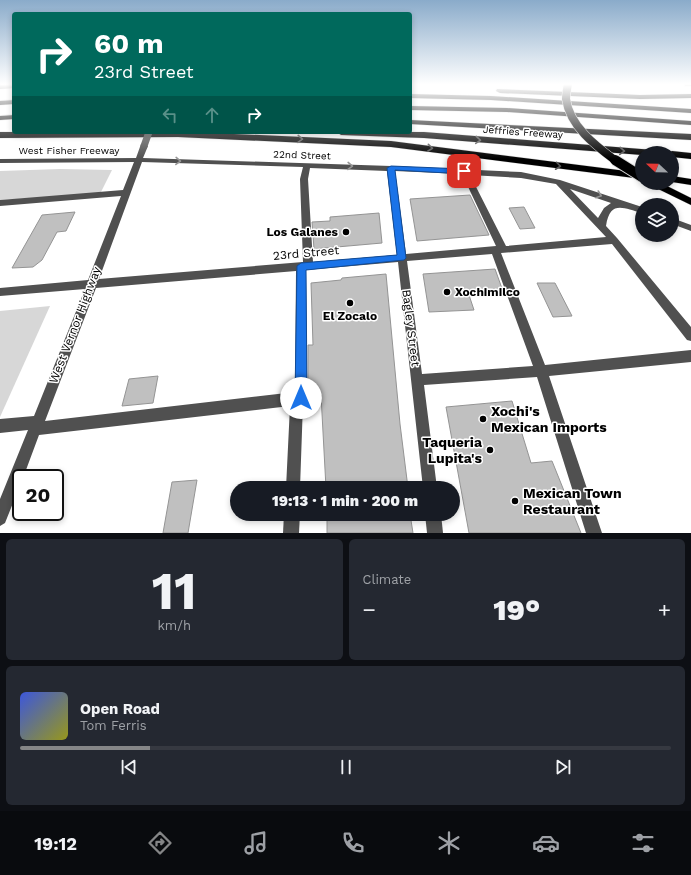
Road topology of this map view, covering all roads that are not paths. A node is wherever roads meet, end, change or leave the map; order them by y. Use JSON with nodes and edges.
{"nodes":[{"id":1,"x":452,"y":109,"type":"edge"},
{"id":2,"x":568,"y":109,"type":"edge"},
{"id":3,"x":658,"y":109,"type":"edge"},
{"id":4,"x":691,"y":111,"type":"edge"},
{"id":5,"x":12,"y":117,"type":"edge"},
{"id":6,"x":0,"y":118,"type":"edge"},
{"id":7,"x":412,"y":122,"type":"edge"},
{"id":8,"x":691,"y":123,"type":"edge"},
{"id":9,"x":148,"y":134,"type":"edge"},
{"id":10,"x":177,"y":134,"type":"joint"},
{"id":11,"x":382,"y":134,"type":"edge"},
{"id":12,"x":0,"y":135,"type":"edge"},
{"id":13,"x":691,"y":138,"type":"edge"},
{"id":14,"x":635,"y":152,"type":"edge"},
{"id":15,"x":679,"y":155,"type":"edge"},
{"id":16,"x":691,"y":156,"type":"edge"},
{"id":17,"x":139,"y":160,"type":"junction"},
{"id":18,"x":0,"y":161,"type":"edge"},
{"id":19,"x":308,"y":165,"type":"junction"},
{"id":20,"x":391,"y":168,"type":"junction"},
{"id":21,"x":464,"y":171,"type":"junction"},
{"id":22,"x":635,"y":172,"type":"edge"},
{"id":23,"x":635,"y":175,"type":"edge"},
{"id":24,"x":679,"y":180,"type":"edge"},
{"id":25,"x":557,"y":182,"type":"junction"},
{"id":26,"x":691,"y":182,"type":"edge"},
{"id":27,"x":666,"y":190,"type":"edge"},
{"id":28,"x":126,"y":193,"type":"junction"},
{"id":29,"x":691,"y":202,"type":"edge"},
{"id":30,"x":0,"y":203,"type":"edge"},
{"id":31,"x":626,"y":204,"type":"junction"},
{"id":32,"x":635,"y":207,"type":"edge"},
{"id":33,"x":679,"y":224,"type":"edge"},
{"id":34,"x":601,"y":226,"type":"junction"},
{"id":35,"x":691,"y":228,"type":"edge"},
{"id":36,"x":614,"y":240,"type":"junction"},
{"id":37,"x":499,"y":250,"type":"junction"},
{"id":38,"x":401,"y":258,"type":"junction"},
{"id":39,"x":304,"y":266,"type":"junction"},
{"id":40,"x":92,"y":284,"type":"junction"},
{"id":41,"x":0,"y":292,"type":"edge"},
{"id":42,"x":691,"y":336,"type":"edge"},
{"id":43,"x":691,"y":356,"type":"edge"},
{"id":44,"x":540,"y":371,"type":"junction"},
{"id":45,"x":417,"y":380,"type":"junction"},
{"id":46,"x":297,"y":398,"type":"junction"},
{"id":47,"x":36,"y":425,"type":"junction"},
{"id":48,"x":0,"y":426,"type":"edge"},
{"id":49,"x":293,"y":481,"type":"edge"},
{"id":50,"x":429,"y":481,"type":"edge"},
{"id":51,"x":0,"y":518,"type":"edge"},
{"id":52,"x":292,"y":521,"type":"edge"},
{"id":53,"x":434,"y":521,"type":"edge"},
{"id":54,"x":291,"y":533,"type":"edge"},
{"id":55,"x":435,"y":533,"type":"edge"},
{"id":56,"x":594,"y":533,"type":"edge"}],
"edges":[{"from":1,"to":8,"type":"highway"},
{"from":2,"to":22,"type":"highway","bridge":true},
{"from":3,"to":4,"type":"highway"},
{"from":5,"to":6,"type":"highway"},
{"from":7,"to":13,"type":"highway"},
{"from":9,"to":17,"type":"street","name":"West Vernor Highway","bridge":true},
{"from":10,"to":12,"type":"highway"},
{"from":10,"to":23,"type":"highway","one_way":true},
{"from":11,"to":14,"type":"highway","name":"Jeffries Freeway","one_way":true},
{"from":15,"to":16,"type":"highway"},
{"from":17,"to":18,"type":"street","name":"West Fisher Freeway"},
{"from":17,"to":19,"type":"street","name":"22nd Street","one_way":true},
{"from":17,"to":28,"type":"street","name":"West Vernor Highway"},
{"from":19,"to":20,"type":"street","name":"22nd Street","one_way":true},
{"from":19,"to":39,"type":"street"},
{"from":20,"to":21,"type":"street","name":"22nd Street"},
{"from":20,"to":38,"type":"street","name":"Bagley Street"},
{"from":21,"to":25,"type":"street","name":"22nd Street"},
{"from":21,"to":37,"type":"street"},
{"from":24,"to":26,"type":"highway"},
{"from":25,"to":31,"type":"street","name":"22nd Street","one_way":true},
{"from":25,"to":34,"type":"street"},
{"from":27,"to":29,"type":"highway"},
{"from":28,"to":30,"type":"street"},
{"from":28,"to":40,"type":"street","name":"West Vernor Highway"},
{"from":31,"to":32,"type":"street","name":"22nd Street"},
{"from":31,"to":34,"type":"street"},
{"from":33,"to":35,"type":"street"},
{"from":34,"to":36,"type":"street"},
{"from":36,"to":37,"type":"street","name":"23rd Street"},
{"from":36,"to":42,"type":"street"},
{"from":37,"to":38,"type":"street","name":"23rd Street"},
{"from":37,"to":44,"type":"street"},
{"from":38,"to":39,"type":"street","name":"23rd Street"},
{"from":38,"to":45,"type":"street","name":"Bagley Street"},
{"from":39,"to":40,"type":"street","name":"23rd Street"},
{"from":39,"to":46,"type":"street"},
{"from":40,"to":41,"type":"street","name":"23rd Street"},
{"from":40,"to":47,"type":"street","name":"West Vernor Highway"},
{"from":43,"to":44,"type":"street"},
{"from":44,"to":45,"type":"street"},
{"from":44,"to":56,"type":"street"},
{"from":45,"to":50,"type":"street","name":"Bagley Street"},
{"from":46,"to":47,"type":"street"},
{"from":46,"to":49,"type":"street"},
{"from":47,"to":48,"type":"street"},
{"from":47,"to":51,"type":"street","name":"West Vernor Highway"},
{"from":52,"to":54,"type":"street"},
{"from":53,"to":55,"type":"street"}]}
